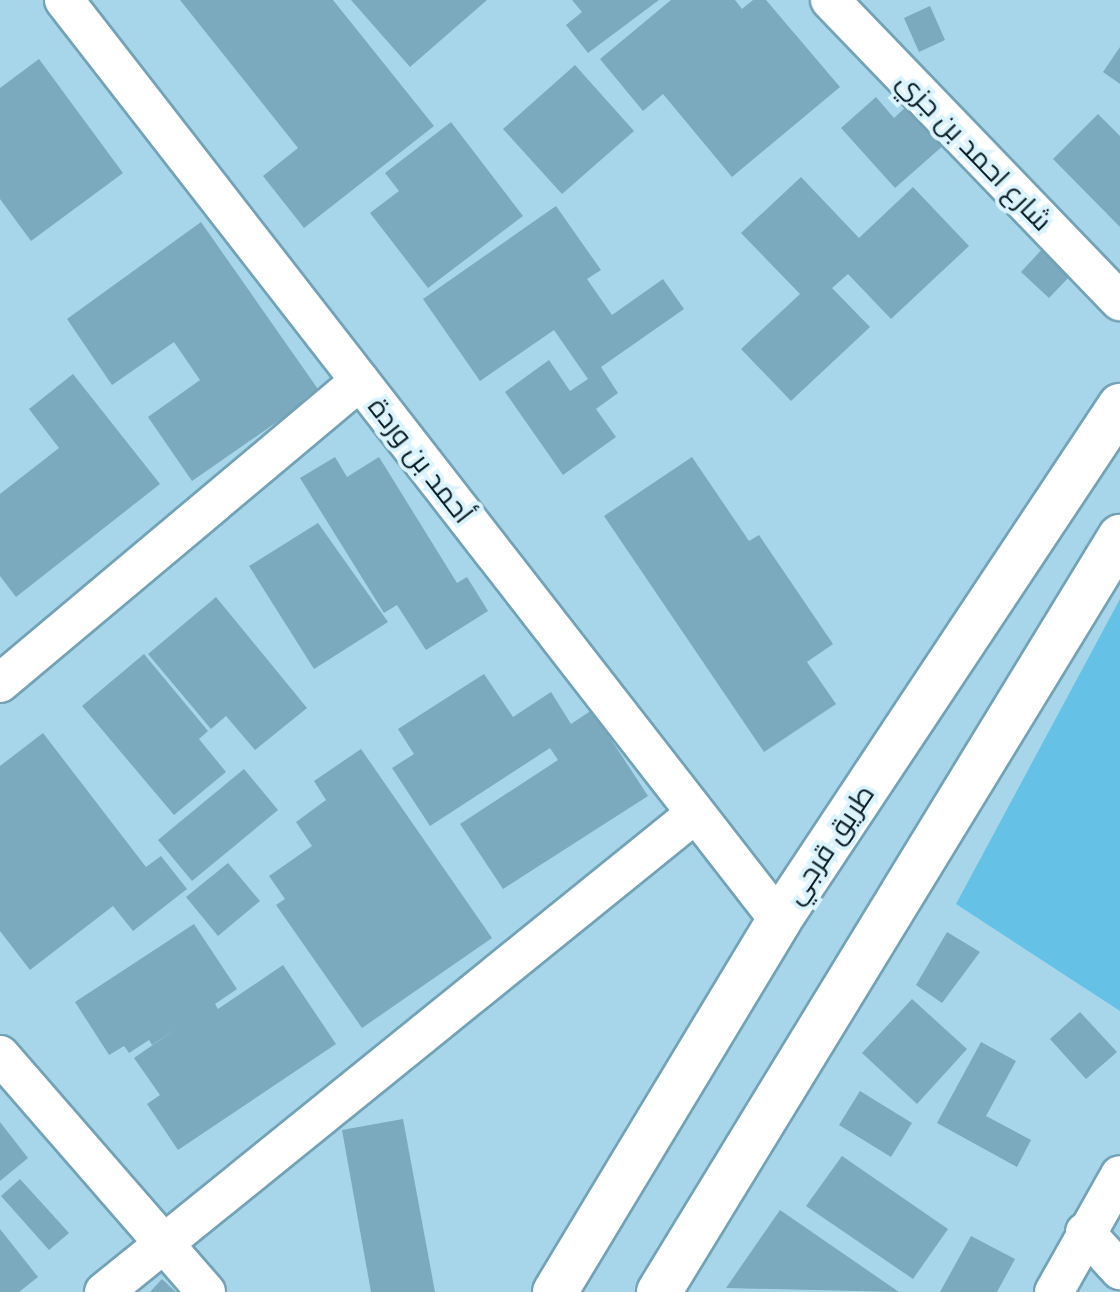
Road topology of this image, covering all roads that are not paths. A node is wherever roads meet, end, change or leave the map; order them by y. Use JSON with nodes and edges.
{"nodes":[{"id":1,"x":64,"y":0,"type":"edge"},
{"id":2,"x":830,"y":0,"type":"edge"},
{"id":3,"x":1120,"y":301,"type":"edge"},
{"id":4,"x":360,"y":381,"type":"junction"},
{"id":5,"x":1120,"y":406,"type":"edge"},
{"id":6,"x":1120,"y":537,"type":"edge"},
{"id":7,"x":0,"y":683,"type":"edge"},
{"id":8,"x":695,"y":814,"type":"junction"},
{"id":9,"x":779,"y":920,"type":"junction"},
{"id":10,"x":0,"y":1055,"type":"edge"},
{"id":11,"x":1120,"y":1175,"type":"edge"},
{"id":12,"x":1085,"y":1232,"type":"junction"},
{"id":13,"x":166,"y":1242,"type":"junction"},
{"id":14,"x":1120,"y":1270,"type":"edge"},
{"id":15,"x":104,"y":1292,"type":"edge"},
{"id":16,"x":206,"y":1292,"type":"edge"},
{"id":17,"x":555,"y":1292,"type":"edge"},
{"id":18,"x":659,"y":1292,"type":"edge"},
{"id":19,"x":1054,"y":1292,"type":"edge"}],
"edges":[{"from":1,"to":4,"type":"street","name":"أحمد بن وردة"},
{"from":2,"to":3,"type":"street","name":"شارع احمد بن جزي"},
{"from":4,"to":7,"type":"street"},
{"from":4,"to":8,"type":"street","name":"أحمد بن وردة"},
{"from":5,"to":9,"type":"highway","name":"طريق قرجي"},
{"from":6,"to":18,"type":"highway"},
{"from":8,"to":9,"type":"street","name":"أحمد بن وردة"},
{"from":8,"to":13,"type":"street"},
{"from":9,"to":17,"type":"highway","name":"طريق قرجي"},
{"from":10,"to":13,"type":"street"},
{"from":11,"to":12,"type":"street"},
{"from":12,"to":14,"type":"street"},
{"from":12,"to":19,"type":"street"},
{"from":13,"to":15,"type":"street"},
{"from":13,"to":16,"type":"street"}]}
